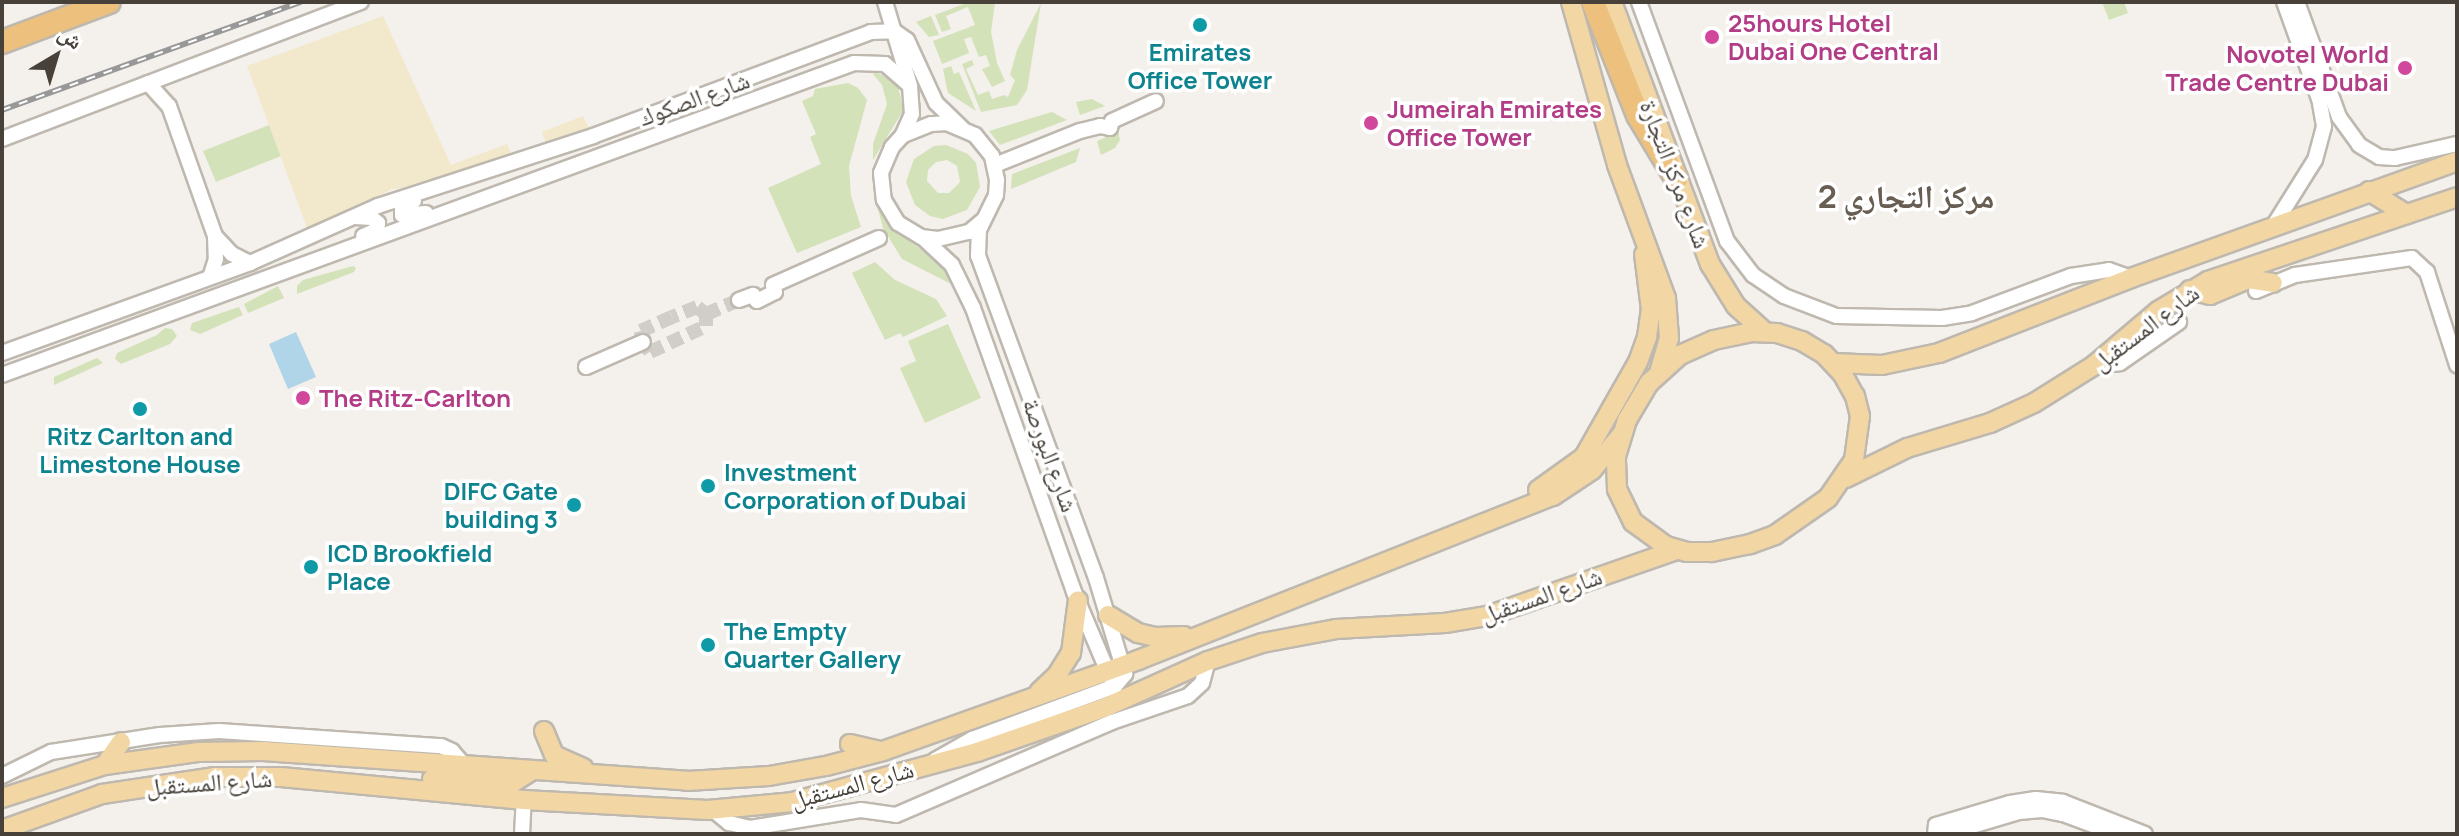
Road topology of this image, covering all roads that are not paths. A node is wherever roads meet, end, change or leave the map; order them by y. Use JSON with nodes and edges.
{"nodes":[{"id":1,"x":109,"y":2,"type":"edge"},
{"id":2,"x":361,"y":2,"type":"edge"},
{"id":3,"x":884,"y":2,"type":"edge"},
{"id":4,"x":1571,"y":2,"type":"edge"},
{"id":5,"x":1593,"y":2,"type":"edge"},
{"id":6,"x":1612,"y":2,"type":"edge"},
{"id":7,"x":1639,"y":2,"type":"edge"},
{"id":8,"x":2284,"y":2,"type":"edge"},
{"id":9,"x":2297,"y":2,"type":"edge"},
{"id":10,"x":894,"y":31,"type":"junction"},
{"id":11,"x":862,"y":36,"type":"junction"},
{"id":12,"x":2,"y":42,"type":"edge"},
{"id":13,"x":173,"y":74,"type":"junction"},
{"id":14,"x":148,"y":83,"type":"junction"},
{"id":15,"x":910,"y":86,"type":"junction"},
{"id":16,"x":1156,"y":101,"type":"dead end"},
{"id":17,"x":169,"y":106,"type":"junction"},
{"id":18,"x":962,"y":128,"type":"junction"},
{"id":19,"x":902,"y":136,"type":"junction"},
{"id":20,"x":2,"y":139,"type":"edge"},
{"id":21,"x":2457,"y":144,"type":"edge"},
{"id":22,"x":2457,"y":161,"type":"edge"},
{"id":23,"x":995,"y":165,"type":"junction"},
{"id":24,"x":476,"y":175,"type":"junction"},
{"id":25,"x":1676,"y":178,"type":"junction"},
{"id":26,"x":2369,"y":191,"type":"junction"},
{"id":27,"x":2457,"y":197,"type":"edge"},
{"id":28,"x":2406,"y":214,"type":"junction"},
{"id":29,"x":439,"y":215,"type":"junction"},
{"id":30,"x":354,"y":217,"type":"junction"},
{"id":31,"x":982,"y":221,"type":"junction"},
{"id":32,"x":2268,"y":228,"type":"junction"},
{"id":33,"x":215,"y":236,"type":"junction"},
{"id":34,"x":921,"y":237,"type":"junction"},
{"id":35,"x":879,"y":238,"type":"dead end"},
{"id":36,"x":1646,"y":243,"type":"junction"},
{"id":37,"x":343,"y":249,"type":"junction"},
{"id":38,"x":250,"y":263,"type":"junction"},
{"id":39,"x":210,"y":277,"type":"junction"},
{"id":40,"x":2131,"y":278,"type":"junction"},
{"id":41,"x":2264,"y":287,"type":"joint"},
{"id":42,"x":2190,"y":290,"type":"junction"},
{"id":43,"x":746,"y":297,"type":"tunnel mouth"},
{"id":44,"x":2179,"y":322,"type":"dead end"},
{"id":45,"x":1764,"y":331,"type":"junction"},
{"id":46,"x":643,"y":342,"type":"dead end"},
{"id":47,"x":2,"y":353,"type":"edge"},
{"id":48,"x":1833,"y":363,"type":"junction"},
{"id":49,"x":2457,"y":365,"type":"edge"},
{"id":50,"x":2093,"y":366,"type":"junction"},
{"id":51,"x":586,"y":367,"type":"dead end"},
{"id":52,"x":1659,"y":372,"type":"junction"},
{"id":53,"x":2,"y":375,"type":"edge"},
{"id":54,"x":1622,"y":434,"type":"junction"},
{"id":55,"x":1844,"y":479,"type":"junction"},
{"id":56,"x":1494,"y":520,"type":"junction"},
{"id":57,"x":1676,"y":550,"type":"junction"},
{"id":58,"x":1078,"y":600,"type":"junction"},
{"id":59,"x":1108,"y":615,"type":"junction"},
{"id":60,"x":1198,"y":634,"type":"junction"},
{"id":61,"x":1208,"y":661,"type":"junction"},
{"id":62,"x":1120,"y":679,"type":"junction"},
{"id":63,"x":1029,"y":699,"type":"junction"},
{"id":64,"x":544,"y":731,"type":"dead end"},
{"id":65,"x":121,"y":742,"type":"junction"},
{"id":66,"x":850,"y":744,"type":"dead end"},
{"id":67,"x":883,"y":751,"type":"junction"},
{"id":68,"x":105,"y":765,"type":"junction"},
{"id":69,"x":465,"y":766,"type":"junction"},
{"id":70,"x":531,"y":771,"type":"junction"},
{"id":71,"x":596,"y":775,"type":"junction"},
{"id":72,"x":2,"y":776,"type":"edge"},
{"id":73,"x":399,"y":788,"type":"junction"},
{"id":74,"x":2,"y":798,"type":"edge"},
{"id":75,"x":524,"y":800,"type":"junction"},
{"id":76,"x":713,"y":810,"type":"junction"},
{"id":77,"x":2,"y":830,"type":"edge"},
{"id":78,"x":522,"y":834,"type":"edge"},
{"id":79,"x":1935,"y":834,"type":"edge"},
{"id":80,"x":1945,"y":834,"type":"edge"},
{"id":81,"x":2117,"y":834,"type":"edge"},
{"id":82,"x":2145,"y":834,"type":"edge"}],
"edges":[{"from":1,"to":12,"type":"highway"},
{"from":2,"to":13,"type":"street"},
{"from":3,"to":10,"type":"street"},
{"from":3,"to":11,"type":"street"},
{"from":4,"to":36,"type":"main road","name":"شارع مركز التجارة"},
{"from":5,"to":25,"type":"highway"},
{"from":6,"to":25,"type":"main road","name":"شارع مركز التجارة"},
{"from":7,"to":40,"type":"street"},
{"from":8,"to":32,"type":"street"},
{"from":9,"to":21,"type":"street"},
{"from":10,"to":11,"type":"street","name":"شارع الصكوك"},
{"from":10,"to":15,"type":"street"},
{"from":10,"to":18,"type":"street"},
{"from":11,"to":24,"type":"street","name":"شارع الصكوك"},
{"from":13,"to":14,"type":"street"},
{"from":13,"to":17,"type":"street"},
{"from":14,"to":17,"type":"street"},
{"from":14,"to":20,"type":"street"},
{"from":15,"to":19,"type":"street"},
{"from":15,"to":29,"type":"street","name":"شارع الصكوك"},
{"from":16,"to":23,"type":"street"},
{"from":17,"to":33,"type":"street"},
{"from":18,"to":19,"type":"street"},
{"from":18,"to":23,"type":"street"},
{"from":19,"to":34,"type":"street"},
{"from":22,"to":26,"type":"main road","name":"شارع المستقبل"},
{"from":23,"to":31,"type":"street"},
{"from":24,"to":29,"type":"street"},
{"from":24,"to":30,"type":"street","name":"شارع الصكوك"},
{"from":25,"to":45,"type":"main road","name":"شارع مركز التجارة"},
{"from":26,"to":28,"type":"main road"},
{"from":26,"to":32,"type":"main road","name":"شارع المستقبل"},
{"from":27,"to":28,"type":"main road","name":"شارع المستقبل"},
{"from":28,"to":42,"type":"main road","name":"شارع المستقبل"},
{"from":29,"to":37,"type":"street","name":"شارع الصكوك"},
{"from":30,"to":37,"type":"street"},
{"from":30,"to":38,"type":"street","name":"شارع الصكوك"},
{"from":31,"to":34,"type":"street"},
{"from":31,"to":59,"type":"street","name":"شارع البورصة"},
{"from":32,"to":40,"type":"main road","name":"شارع المستقبل"},
{"from":33,"to":38,"type":"street"},
{"from":33,"to":39,"type":"street"},
{"from":34,"to":58,"type":"street","name":"شارع البورصة"},
{"from":35,"to":43,"type":"street"},
{"from":36,"to":52,"type":"main road","name":"شارع مركز التجارة"},
{"from":36,"to":56,"type":"main road"},
{"from":37,"to":53,"type":"street"},
{"from":38,"to":39,"type":"street","name":"شارع الصكوك"},
{"from":39,"to":47,"type":"street","name":"شارع الصكوك"},
{"from":40,"to":48,"type":"main road","name":"شارع المستقبل"},
{"from":41,"to":42,"type":"main road"},
{"from":41,"to":49,"type":"street"},
{"from":42,"to":50,"type":"main road","name":"شارع المستقبل"},
{"from":44,"to":50,"type":"street"},
{"from":45,"to":48,"type":"main road"},
{"from":45,"to":52,"type":"main road"},
{"from":46,"to":51,"type":"street"},
{"from":48,"to":55,"type":"main road"},
{"from":50,"to":55,"type":"main road","name":"شارع المستقبل"},
{"from":52,"to":54,"type":"main road"},
{"from":54,"to":56,"type":"main road","name":"شارع المستقبل"},
{"from":54,"to":57,"type":"main road"},
{"from":55,"to":57,"type":"main road"},
{"from":56,"to":60,"type":"main road","name":"شارع المستقبل"},
{"from":57,"to":61,"type":"main road","name":"شارع المستقبل"},
{"from":58,"to":62,"type":"street","name":"شارع البورصة"},
{"from":58,"to":63,"type":"main road"},
{"from":59,"to":60,"type":"main road"},
{"from":59,"to":62,"type":"street","name":"شارع البورصة"},
{"from":60,"to":62,"type":"main road","name":"شارع المستقبل"},
{"from":61,"to":62,"type":"main road","name":"شارع المستقبل"},
{"from":61,"to":76,"type":"street"},
{"from":62,"to":63,"type":"main road","name":"شارع المستقبل"},
{"from":62,"to":76,"type":"main road","name":"شارع المستقبل"},
{"from":63,"to":67,"type":"main road","name":"شارع المستقبل"},
{"from":64,"to":71,"type":"main road"},
{"from":65,"to":68,"type":"main road"},
{"from":65,"to":69,"type":"street"},
{"from":65,"to":72,"type":"street"},
{"from":66,"to":67,"type":"main road"},
{"from":67,"to":71,"type":"main road","name":"شارع المستقبل"},
{"from":68,"to":69,"type":"main road","name":"شارع المستقبل"},
{"from":68,"to":74,"type":"main road","name":"شارع المستقبل"},
{"from":69,"to":70,"type":"main road","name":"شارع المستقبل"},
{"from":70,"to":71,"type":"main road","name":"شارع المستقبل"},
{"from":70,"to":73,"type":"main road"},
{"from":73,"to":75,"type":"main road","name":"شارع المستقبل"},
{"from":73,"to":77,"type":"main road","name":"شارع المستقبل"},
{"from":75,"to":76,"type":"main road","name":"شارع المستقبل"},
{"from":75,"to":78,"type":"street"},
{"from":79,"to":82,"type":"street"},
{"from":80,"to":81,"type":"street"}]}
